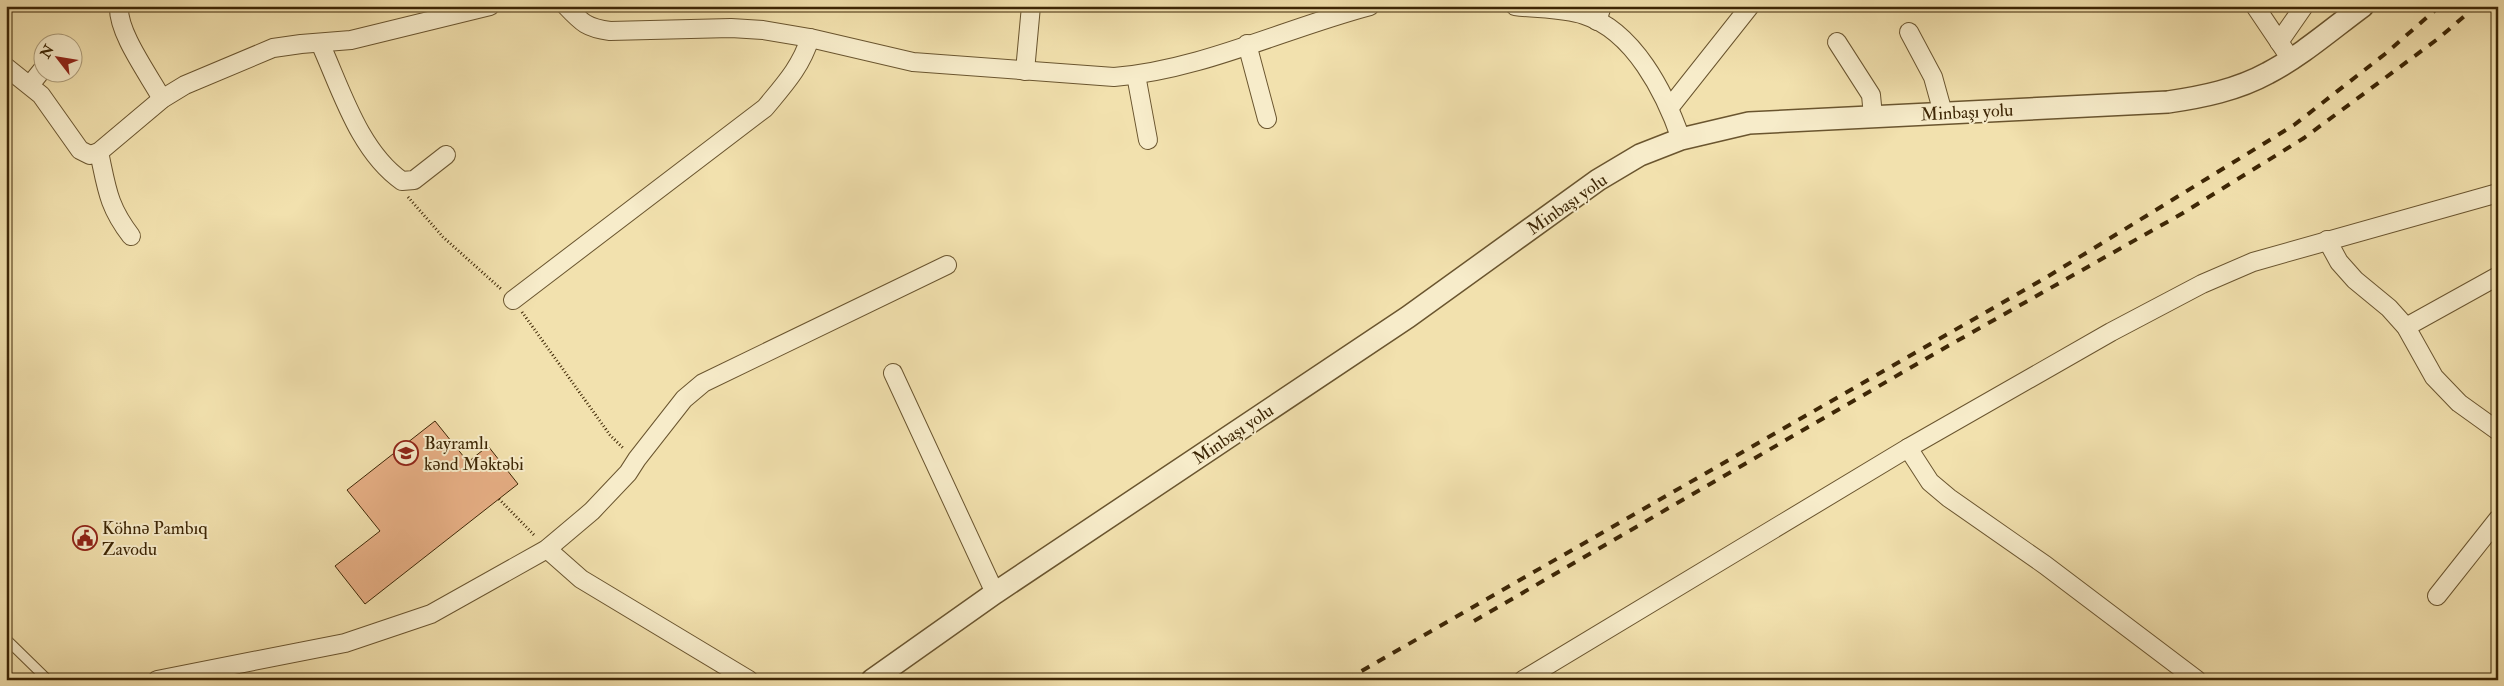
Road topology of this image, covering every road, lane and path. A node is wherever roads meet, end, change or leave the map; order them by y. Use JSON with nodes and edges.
{"nodes":[{"id":1,"x":118,"y":6,"type":"edge"},
{"id":2,"x":566,"y":6,"type":"edge"},
{"id":3,"x":1031,"y":6,"type":"edge"},
{"id":4,"x":1370,"y":6,"type":"edge"},
{"id":5,"x":1515,"y":6,"type":"edge"},
{"id":6,"x":1750,"y":6,"type":"edge"},
{"id":7,"x":2255,"y":6,"type":"edge"},
{"id":8,"x":2304,"y":6,"type":"edge"},
{"id":9,"x":2363,"y":6,"type":"edge"},
{"id":10,"x":483,"y":7,"type":"edge"},
{"id":11,"x":1599,"y":14,"type":"edge"},
{"id":12,"x":1909,"y":32,"type":"dead end"},
{"id":13,"x":810,"y":38,"type":"junction"},
{"id":14,"x":1837,"y":42,"type":"dead end"},
{"id":15,"x":320,"y":43,"type":"junction"},
{"id":16,"x":1247,"y":44,"type":"junction"},
{"id":17,"x":2285,"y":50,"type":"junction"},
{"id":18,"x":6,"y":67,"type":"edge"},
{"id":19,"x":1024,"y":71,"type":"junction"},
{"id":20,"x":1136,"y":76,"type":"junction"},
{"id":21,"x":32,"y":82,"type":"edge"},
{"id":22,"x":30,"y":85,"type":"junction"},
{"id":23,"x":162,"y":99,"type":"junction"},
{"id":24,"x":1670,"y":107,"type":"junction"},
{"id":25,"x":1943,"y":113,"type":"junction"},
{"id":26,"x":1874,"y":116,"type":"junction"},
{"id":27,"x":1266,"y":119,"type":"dead end"},
{"id":28,"x":1681,"y":139,"type":"junction"},
{"id":29,"x":1148,"y":140,"type":"dead end"},
{"id":30,"x":99,"y":152,"type":"junction"},
{"id":31,"x":446,"y":155,"type":"dead end"},
{"id":32,"x":402,"y":181,"type":"junction"},
{"id":33,"x":2498,"y":193,"type":"edge"},
{"id":34,"x":131,"y":236,"type":"dead end"},
{"id":35,"x":2327,"y":240,"type":"junction"},
{"id":36,"x":947,"y":265,"type":"dead end"},
{"id":37,"x":2498,"y":276,"type":"edge"},
{"id":38,"x":514,"y":300,"type":"junction"},
{"id":39,"x":2406,"y":327,"type":"junction"},
{"id":40,"x":894,"y":373,"type":"dead end"},
{"id":41,"x":2498,"y":431,"type":"edge"},
{"id":42,"x":1908,"y":448,"type":"junction"},
{"id":43,"x":636,"y":459,"type":"junction"},
{"id":44,"x":500,"y":499,"type":"dead end"},
{"id":45,"x":2498,"y":519,"type":"edge"},
{"id":46,"x":547,"y":549,"type":"junction"},
{"id":47,"x":995,"y":593,"type":"junction"},
{"id":48,"x":2437,"y":596,"type":"dead end"},
{"id":49,"x":6,"y":639,"type":"edge"},
{"id":50,"x":48,"y":680,"type":"edge"},
{"id":51,"x":157,"y":680,"type":"edge"},
{"id":52,"x":750,"y":680,"type":"edge"},
{"id":53,"x":872,"y":680,"type":"edge"},
{"id":54,"x":1523,"y":680,"type":"edge"},
{"id":55,"x":2197,"y":680,"type":"edge"}],
"edges":[{"from":1,"to":23,"type":"street"},
{"from":2,"to":13,"type":"street"},
{"from":3,"to":19,"type":"street"},
{"from":4,"to":16,"type":"street"},
{"from":5,"to":11,"type":"street"},
{"from":6,"to":24,"type":"street"},
{"from":7,"to":17,"type":"street"},
{"from":8,"to":17,"type":"street"},
{"from":9,"to":17,"type":"street","name":"Minbaşı yolu"},
{"from":10,"to":15,"type":"street"},
{"from":11,"to":24,"type":"street"},
{"from":12,"to":25,"type":"street"},
{"from":13,"to":19,"type":"street"},
{"from":13,"to":38,"type":"street"},
{"from":14,"to":26,"type":"street"},
{"from":15,"to":23,"type":"street"},
{"from":15,"to":32,"type":"street"},
{"from":16,"to":20,"type":"street"},
{"from":16,"to":27,"type":"street"},
{"from":17,"to":25,"type":"street","name":"Minbaşı yolu"},
{"from":18,"to":22,"type":"street"},
{"from":19,"to":20,"type":"street"},
{"from":20,"to":29,"type":"street"},
{"from":21,"to":22,"type":"street"},
{"from":22,"to":30,"type":"street"},
{"from":23,"to":30,"type":"street"},
{"from":24,"to":28,"type":"street"},
{"from":25,"to":26,"type":"street","name":"Minbaşı yolu"},
{"from":26,"to":28,"type":"street","name":"Minbaşı yolu"},
{"from":28,"to":47,"type":"street","name":"Minbaşı yolu"},
{"from":30,"to":34,"type":"street"},
{"from":31,"to":32,"type":"street"},
{"from":32,"to":38,"type":"path"},
{"from":33,"to":35,"type":"street"},
{"from":35,"to":39,"type":"street"},
{"from":35,"to":42,"type":"street"},
{"from":36,"to":43,"type":"street"},
{"from":37,"to":39,"type":"street"},
{"from":38,"to":43,"type":"path"},
{"from":39,"to":41,"type":"street"},
{"from":40,"to":47,"type":"street"},
{"from":42,"to":54,"type":"street"},
{"from":42,"to":55,"type":"street"},
{"from":43,"to":46,"type":"street"},
{"from":44,"to":46,"type":"path"},
{"from":45,"to":48,"type":"street"},
{"from":46,"to":51,"type":"street"},
{"from":46,"to":52,"type":"street"},
{"from":47,"to":53,"type":"street","name":"Minbaşı yolu"},
{"from":49,"to":50,"type":"lane"}]}
